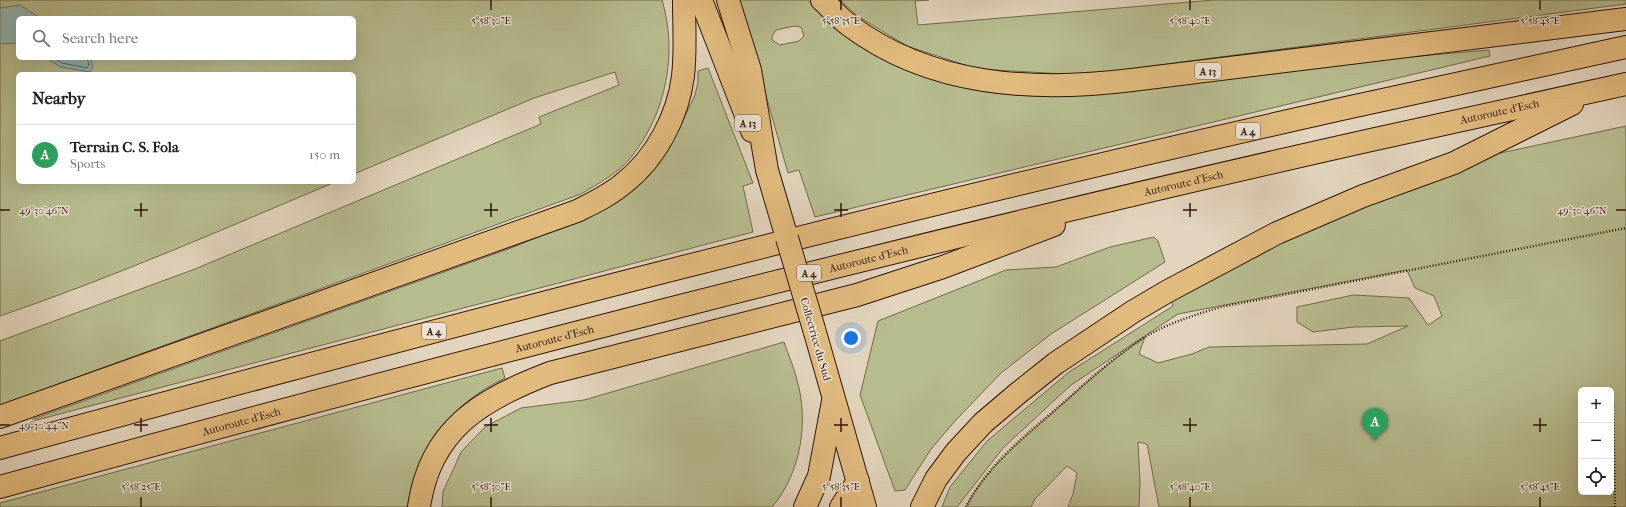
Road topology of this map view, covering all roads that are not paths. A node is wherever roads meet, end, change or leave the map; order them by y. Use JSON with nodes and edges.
{"nodes":[{"id":1,"x":684,"y":0,"type":"edge"},
{"id":2,"x":701,"y":0,"type":"edge"},
{"id":3,"x":728,"y":0,"type":"edge"},
{"id":4,"x":822,"y":0,"type":"edge"},
{"id":5,"x":1626,"y":19,"type":"edge"},
{"id":6,"x":1626,"y":48,"type":"edge"},
{"id":7,"x":1626,"y":84,"type":"edge"},
{"id":8,"x":1602,"y":89,"type":"junction"},
{"id":9,"x":770,"y":179,"type":"junction"},
{"id":10,"x":1141,"y":192,"type":"junction"},
{"id":11,"x":834,"y":398,"type":"junction"},
{"id":12,"x":0,"y":417,"type":"edge"},
{"id":13,"x":0,"y":448,"type":"edge"},
{"id":14,"x":858,"y":480,"type":"junction"},
{"id":15,"x":0,"y":487,"type":"edge"},
{"id":16,"x":419,"y":507,"type":"edge"},
{"id":17,"x":805,"y":507,"type":"edge"},
{"id":18,"x":841,"y":507,"type":"edge"},
{"id":19,"x":866,"y":507,"type":"edge"},
{"id":20,"x":922,"y":507,"type":"edge"}],
"edges":[{"from":1,"to":12,"type":"highway"},
{"from":2,"to":9,"type":"highway","name":"Collectrice du Sud","number":"A 13"},
{"from":3,"to":9,"type":"highway","name":"Collectrice du Sud","number":"A 13"},
{"from":4,"to":5,"type":"highway","number":"A 13"},
{"from":6,"to":13,"type":"highway","number":"A 4"},
{"from":7,"to":8,"type":"highway","name":"Autoroute d'Esch","number":"A 4"},
{"from":8,"to":10,"type":"highway","name":"Autoroute d'Esch","number":"A 4"},
{"from":8,"to":20,"type":"highway","number":"A 4"},
{"from":9,"to":11,"type":"highway","name":"Collectrice du Sud","number":"A 13","bridge":true},
{"from":10,"to":15,"type":"highway","name":"Autoroute d'Esch","number":"A 4"},
{"from":10,"to":16,"type":"highway","number":"A 4"},
{"from":11,"to":14,"type":"highway","name":"Collectrice du Sud","number":"A 13"},
{"from":11,"to":17,"type":"highway"},
{"from":14,"to":18,"type":"highway"},
{"from":14,"to":19,"type":"highway","name":"Collectrice du Sud","number":"A 13"}]}
